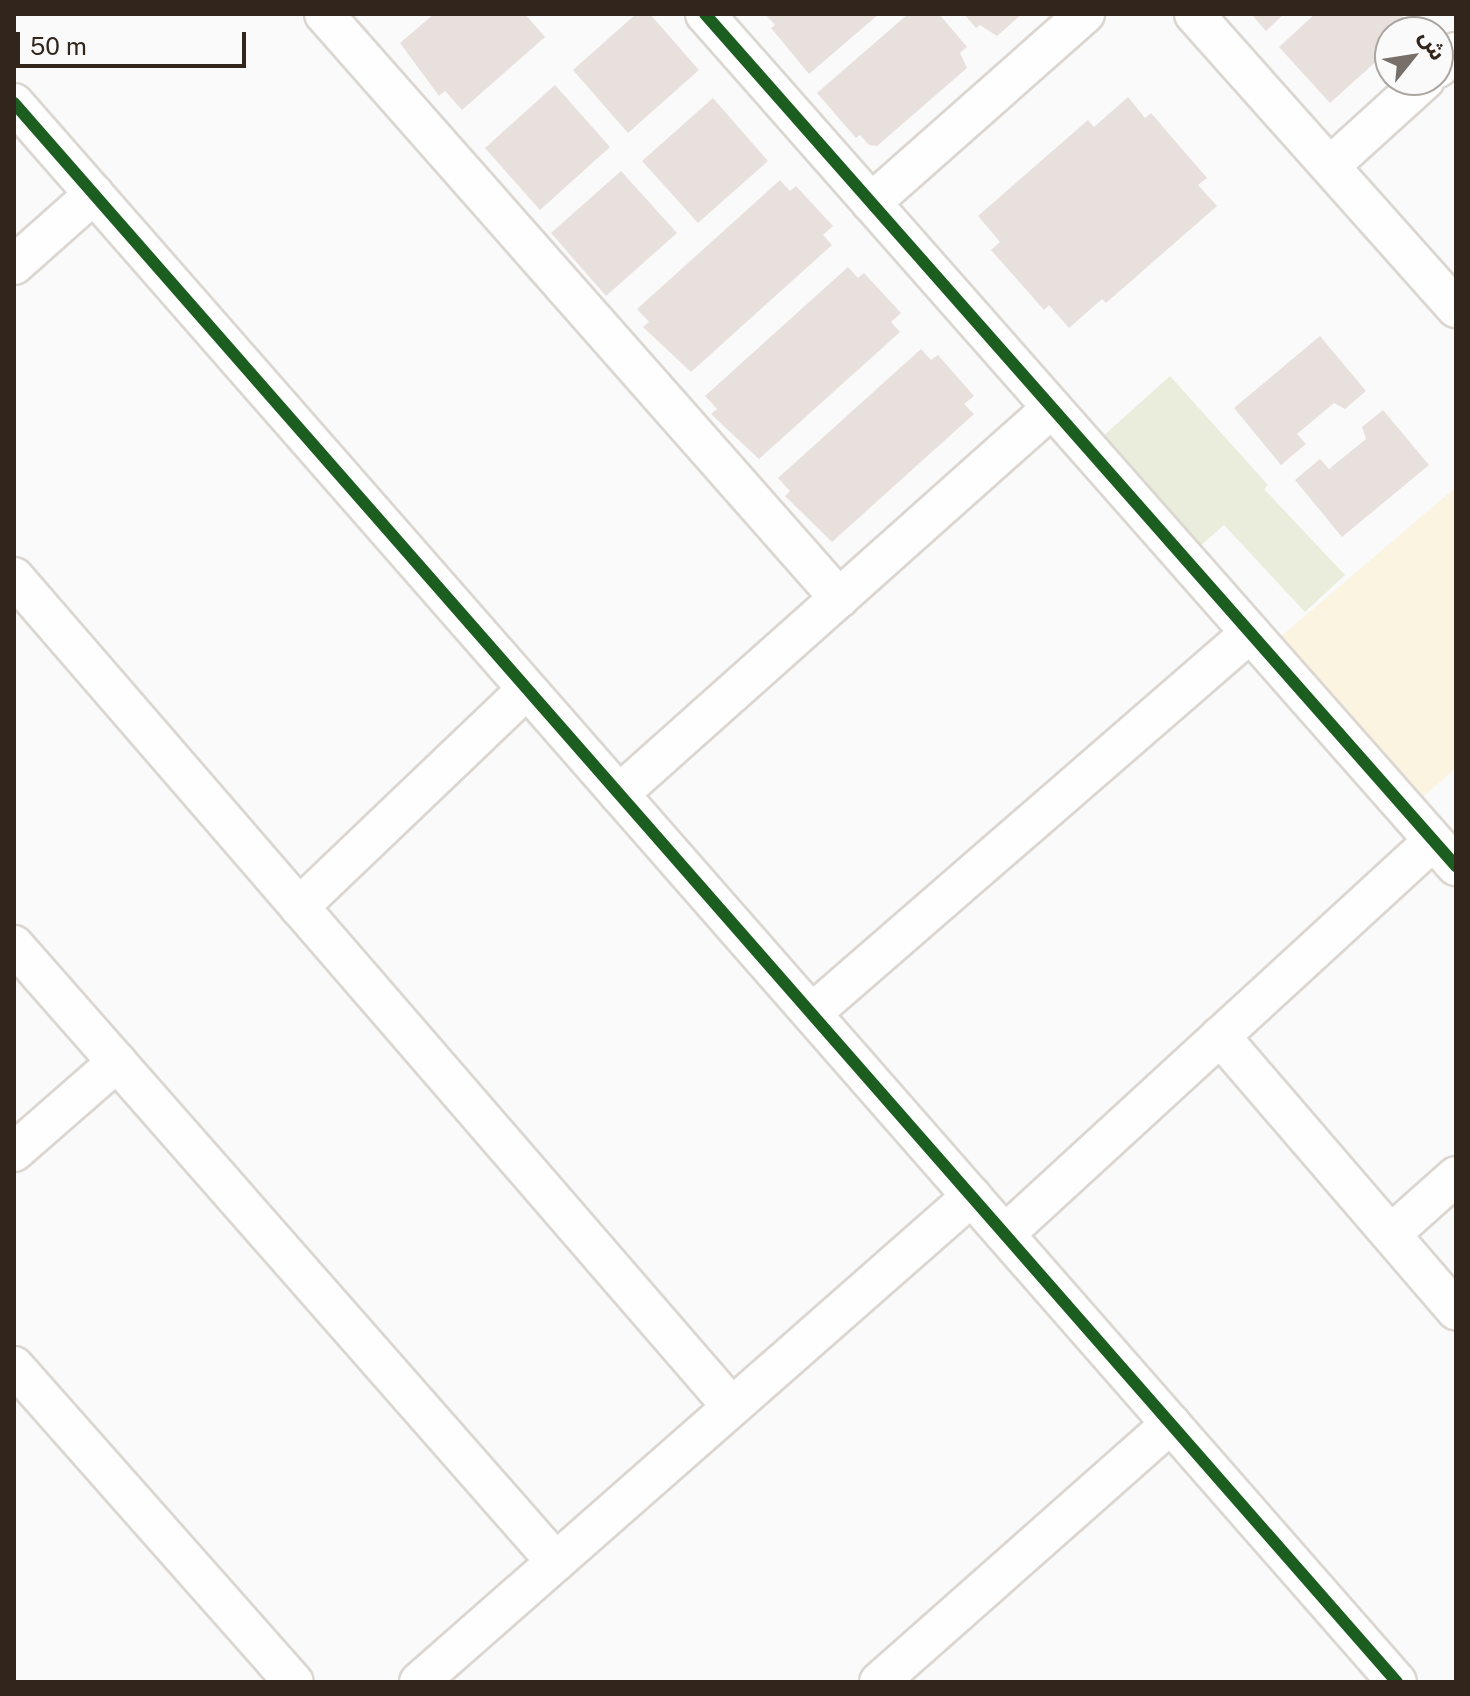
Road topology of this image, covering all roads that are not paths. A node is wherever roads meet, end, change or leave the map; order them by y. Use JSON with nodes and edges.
{"nodes":[{"id":1,"x":324,"y":14,"type":"edge"},
{"id":2,"x":705,"y":14,"type":"edge"},
{"id":3,"x":1085,"y":14,"type":"edge"},
{"id":4,"x":1194,"y":14,"type":"edge"},
{"id":5,"x":1407,"y":96,"type":"edge"},
{"id":6,"x":14,"y":103,"type":"edge"},
{"id":7,"x":1330,"y":166,"type":"junction"},
{"id":8,"x":94,"y":194,"type":"junction"},
{"id":9,"x":871,"y":203,"type":"junction"},
{"id":10,"x":14,"y":265,"type":"edge"},
{"id":11,"x":1456,"y":308,"type":"edge"},
{"id":12,"x":1052,"y":408,"type":"junction"},
{"id":13,"x":14,"y":577,"type":"edge"},
{"id":14,"x":839,"y":598,"type":"junction"},
{"id":15,"x":1250,"y":633,"type":"junction"},
{"id":16,"x":527,"y":689,"type":"junction"},
{"id":17,"x":619,"y":794,"type":"junction"},
{"id":18,"x":1445,"y":853,"type":"edge"},
{"id":19,"x":299,"y":907,"type":"junction"},
{"id":20,"x":14,"y":945,"type":"edge"},
{"id":21,"x":812,"y":1013,"type":"junction"},
{"id":22,"x":1220,"y":1036,"type":"junction"},
{"id":23,"x":117,"y":1062,"type":"junction"},
{"id":24,"x":14,"y":1152,"type":"edge"},
{"id":25,"x":1456,"y":1176,"type":"edge"},
{"id":26,"x":972,"y":1196,"type":"junction"},
{"id":27,"x":1005,"y":1234,"type":"junction"},
{"id":28,"x":1391,"y":1234,"type":"junction"},
{"id":29,"x":1456,"y":1310,"type":"edge"},
{"id":30,"x":14,"y":1366,"type":"edge"},
{"id":31,"x":732,"y":1407,"type":"junction"},
{"id":32,"x":1171,"y":1424,"type":"junction"},
{"id":33,"x":556,"y":1562,"type":"junction"},
{"id":34,"x":294,"y":1682,"type":"edge"},
{"id":35,"x":419,"y":1682,"type":"edge"},
{"id":36,"x":879,"y":1682,"type":"edge"},
{"id":37,"x":1397,"y":1682,"type":"edge"}],
"edges":[{"from":1,"to":14,"type":"street"},
{"from":2,"to":9,"type":"street"},
{"from":3,"to":9,"type":"street"},
{"from":4,"to":7,"type":"street"},
{"from":5,"to":7,"type":"street"},
{"from":6,"to":8,"type":"street"},
{"from":7,"to":11,"type":"street"},
{"from":8,"to":10,"type":"street"},
{"from":8,"to":16,"type":"street"},
{"from":9,"to":12,"type":"street"},
{"from":12,"to":14,"type":"street"},
{"from":12,"to":15,"type":"street"},
{"from":13,"to":19,"type":"street"},
{"from":14,"to":17,"type":"street"},
{"from":15,"to":18,"type":"street"},
{"from":15,"to":21,"type":"street"},
{"from":16,"to":17,"type":"street"},
{"from":16,"to":19,"type":"street"},
{"from":17,"to":21,"type":"street"},
{"from":18,"to":22,"type":"street"},
{"from":19,"to":31,"type":"street"},
{"from":20,"to":23,"type":"street"},
{"from":21,"to":26,"type":"street"},
{"from":22,"to":27,"type":"street"},
{"from":22,"to":28,"type":"street"},
{"from":23,"to":24,"type":"street"},
{"from":23,"to":33,"type":"street"},
{"from":25,"to":28,"type":"street"},
{"from":26,"to":27,"type":"street"},
{"from":26,"to":31,"type":"street"},
{"from":27,"to":32,"type":"street"},
{"from":28,"to":29,"type":"street"},
{"from":30,"to":34,"type":"street"},
{"from":31,"to":33,"type":"street"},
{"from":32,"to":36,"type":"street"},
{"from":32,"to":37,"type":"street"},
{"from":33,"to":35,"type":"street"}]}
